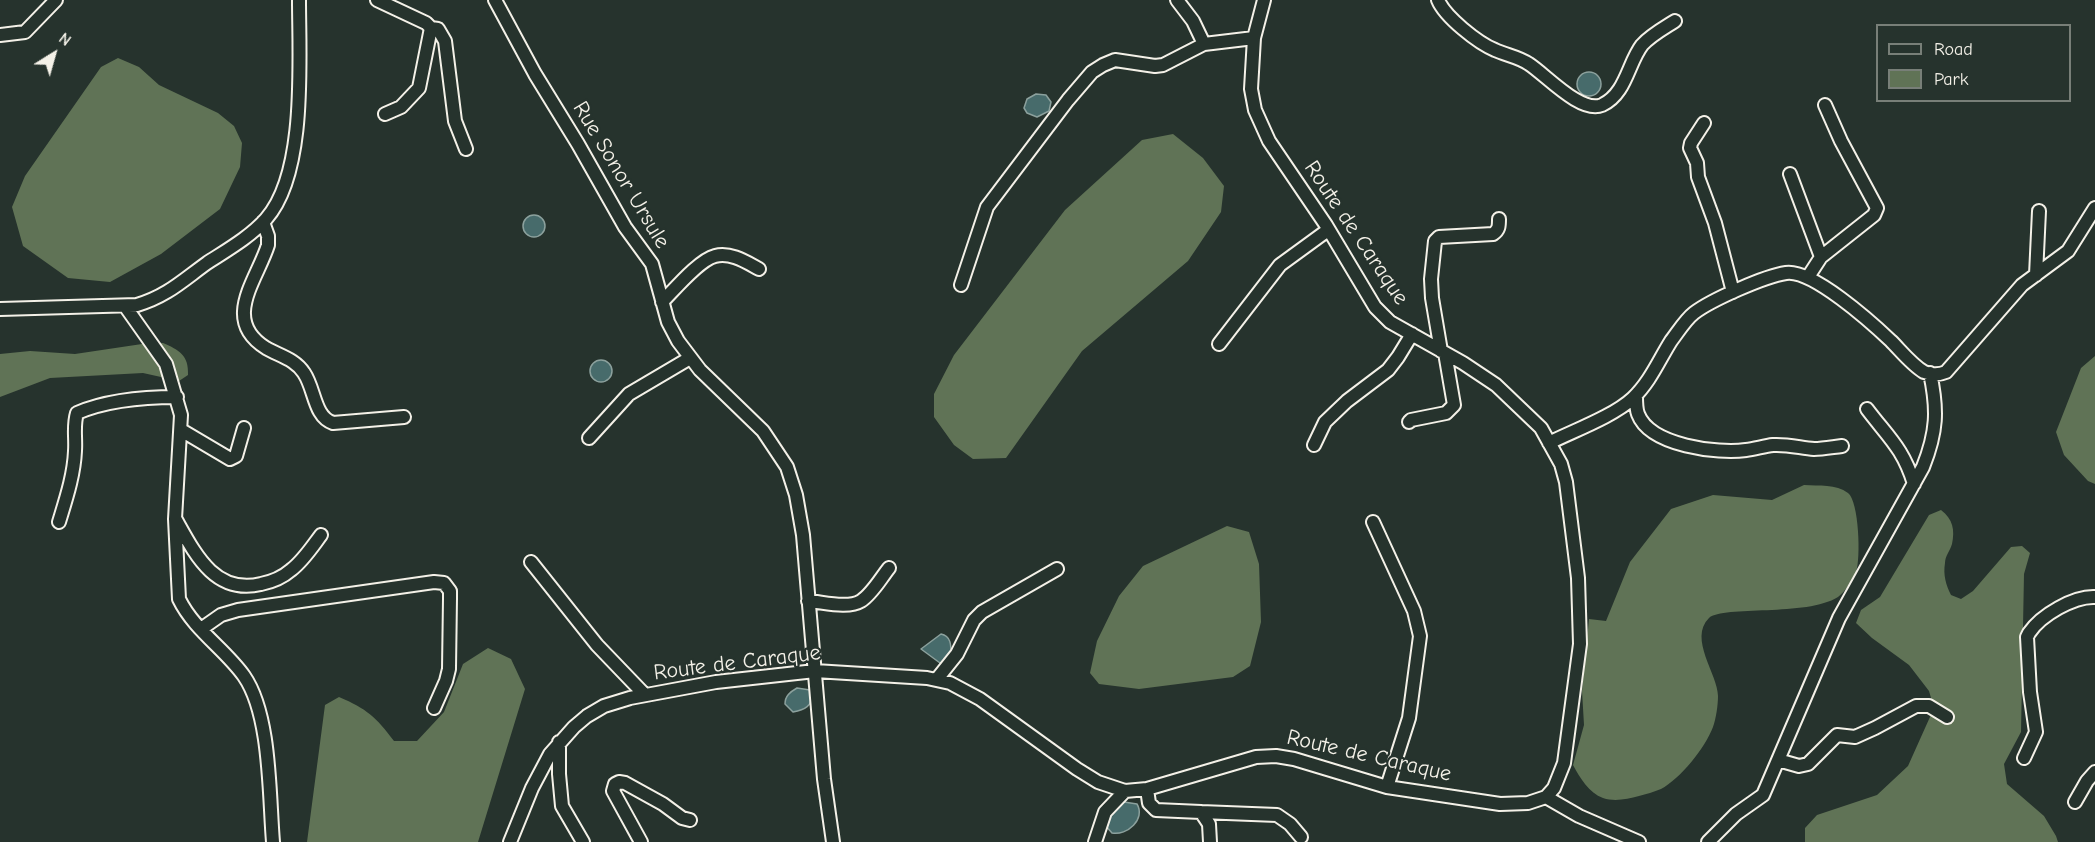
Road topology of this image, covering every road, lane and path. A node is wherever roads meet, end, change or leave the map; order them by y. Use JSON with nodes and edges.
{"nodes":[{"id":1,"x":56,"y":0,"type":"edge"},
{"id":2,"x":299,"y":0,"type":"edge"},
{"id":3,"x":377,"y":0,"type":"edge"},
{"id":4,"x":495,"y":0,"type":"edge"},
{"id":5,"x":1177,"y":0,"type":"edge"},
{"id":6,"x":1264,"y":0,"type":"edge"},
{"id":7,"x":1438,"y":0,"type":"edge"},
{"id":8,"x":1675,"y":21,"type":"dead end"},
{"id":9,"x":431,"y":28,"type":"junction"},
{"id":10,"x":0,"y":35,"type":"edge"},
{"id":11,"x":1254,"y":38,"type":"junction"},
{"id":12,"x":1204,"y":44,"type":"junction"},
{"id":13,"x":1825,"y":105,"type":"dead end"},
{"id":14,"x":385,"y":114,"type":"dead end"},
{"id":15,"x":1704,"y":123,"type":"dead end"},
{"id":16,"x":466,"y":149,"type":"dead end"},
{"id":17,"x":1790,"y":174,"type":"dead end"},
{"id":18,"x":2095,"y":208,"type":"edge"},
{"id":19,"x":2039,"y":211,"type":"dead end"},
{"id":20,"x":1499,"y":219,"type":"dead end"},
{"id":21,"x":263,"y":222,"type":"junction"},
{"id":22,"x":1329,"y":230,"type":"junction"},
{"id":23,"x":1821,"y":257,"type":"junction"},
{"id":24,"x":759,"y":269,"type":"dead end"},
{"id":25,"x":2036,"y":275,"type":"junction"},
{"id":26,"x":1808,"y":277,"type":"junction"},
{"id":27,"x":961,"y":285,"type":"dead end"},
{"id":28,"x":1733,"y":292,"type":"junction"},
{"id":29,"x":662,"y":302,"type":"junction"},
{"id":30,"x":125,"y":306,"type":"junction"},
{"id":31,"x":0,"y":309,"type":"edge"},
{"id":32,"x":1412,"y":334,"type":"junction"},
{"id":33,"x":1220,"y":344,"type":"dead end"},
{"id":34,"x":1443,"y":352,"type":"junction"},
{"id":35,"x":690,"y":358,"type":"junction"},
{"id":36,"x":1930,"y":373,"type":"junction"},
{"id":37,"x":1636,"y":396,"type":"junction"},
{"id":38,"x":177,"y":397,"type":"junction"},
{"id":39,"x":1868,"y":408,"type":"dead end"},
{"id":40,"x":404,"y":417,"type":"dead end"},
{"id":41,"x":1408,"y":422,"type":"dead end"},
{"id":42,"x":244,"y":428,"type":"dead end"},
{"id":43,"x":181,"y":430,"type":"junction"},
{"id":44,"x":589,"y":438,"type":"dead end"},
{"id":45,"x":1549,"y":443,"type":"junction"},
{"id":46,"x":1314,"y":445,"type":"dead end"},
{"id":47,"x":1842,"y":446,"type":"dead end"},
{"id":48,"x":1914,"y":484,"type":"junction"},
{"id":49,"x":175,"y":519,"type":"junction"},
{"id":50,"x":59,"y":522,"type":"dead end"},
{"id":51,"x":1373,"y":522,"type":"dead end"},
{"id":52,"x":321,"y":535,"type":"dead end"},
{"id":53,"x":531,"y":562,"type":"dead end"},
{"id":54,"x":889,"y":568,"type":"dead end"},
{"id":55,"x":1056,"y":569,"type":"dead end"},
{"id":56,"x":2095,"y":597,"type":"edge"},
{"id":57,"x":808,"y":601,"type":"junction"},
{"id":58,"x":201,"y":629,"type":"junction"},
{"id":59,"x":815,"y":671,"type":"junction"},
{"id":60,"x":937,"y":679,"type":"junction"},
{"id":61,"x":645,"y":695,"type":"junction"},
{"id":62,"x":434,"y":708,"type":"dead end"},
{"id":63,"x":1947,"y":717,"type":"dead end"},
{"id":64,"x":559,"y":742,"type":"junction"},
{"id":65,"x":2024,"y":758,"type":"dead end"},
{"id":66,"x":1778,"y":760,"type":"junction"},
{"id":67,"x":2095,"y":772,"type":"edge"},
{"id":68,"x":1387,"y":787,"type":"junction"},
{"id":69,"x":1147,"y":789,"type":"junction"},
{"id":70,"x":1125,"y":791,"type":"junction"},
{"id":71,"x":1546,"y":797,"type":"junction"},
{"id":72,"x":2076,"y":802,"type":"dead end"},
{"id":73,"x":1201,"y":812,"type":"junction"},
{"id":74,"x":690,"y":820,"type":"dead end"},
{"id":75,"x":1301,"y":837,"type":"dead end"},
{"id":76,"x":273,"y":842,"type":"edge"},
{"id":77,"x":510,"y":842,"type":"edge"},
{"id":78,"x":583,"y":842,"type":"edge"},
{"id":79,"x":641,"y":842,"type":"edge"},
{"id":80,"x":833,"y":842,"type":"edge"},
{"id":81,"x":1095,"y":842,"type":"edge"},
{"id":82,"x":1210,"y":842,"type":"edge"},
{"id":83,"x":1639,"y":842,"type":"edge"},
{"id":84,"x":1708,"y":842,"type":"edge"}],
"edges":[{"from":1,"to":10,"type":"street"},
{"from":2,"to":21,"type":"street"},
{"from":3,"to":9,"type":"street"},
{"from":4,"to":29,"type":"street","name":"Rue Sonor Ursule"},
{"from":5,"to":12,"type":"street"},
{"from":6,"to":11,"type":"street","name":"Route de Caraque"},
{"from":7,"to":8,"type":"street"},
{"from":9,"to":14,"type":"street"},
{"from":9,"to":16,"type":"street"},
{"from":11,"to":12,"type":"street"},
{"from":11,"to":22,"type":"street","name":"Route de Caraque"},
{"from":12,"to":27,"type":"street"},
{"from":13,"to":23,"type":"street"},
{"from":15,"to":28,"type":"street"},
{"from":17,"to":23,"type":"street"},
{"from":18,"to":25,"type":"street"},
{"from":19,"to":25,"type":"street"},
{"from":20,"to":34,"type":"street"},
{"from":21,"to":30,"type":"street"},
{"from":21,"to":40,"type":"street"},
{"from":22,"to":32,"type":"street","name":"Route de Caraque"},
{"from":22,"to":33,"type":"street"},
{"from":23,"to":26,"type":"street"},
{"from":24,"to":29,"type":"street"},
{"from":25,"to":36,"type":"street"},
{"from":26,"to":28,"type":"street"},
{"from":26,"to":36,"type":"street"},
{"from":28,"to":37,"type":"street"},
{"from":29,"to":35,"type":"street","name":"Rue Sonor Ursule"},
{"from":30,"to":31,"type":"street"},
{"from":30,"to":38,"type":"street"},
{"from":32,"to":34,"type":"street","name":"Route de Caraque"},
{"from":32,"to":46,"type":"street"},
{"from":34,"to":41,"type":"street"},
{"from":34,"to":45,"type":"street","name":"Route de Caraque"},
{"from":35,"to":44,"type":"street"},
{"from":35,"to":57,"type":"street","name":"Rue Sonor Ursule"},
{"from":36,"to":48,"type":"street"},
{"from":37,"to":45,"type":"street"},
{"from":37,"to":47,"type":"street"},
{"from":38,"to":43,"type":"street"},
{"from":38,"to":50,"type":"street"},
{"from":39,"to":48,"type":"street"},
{"from":42,"to":43,"type":"street"},
{"from":43,"to":49,"type":"street"},
{"from":45,"to":71,"type":"street","name":"Route de Caraque"},
{"from":48,"to":66,"type":"street"},
{"from":49,"to":52,"type":"street"},
{"from":49,"to":58,"type":"street"},
{"from":51,"to":68,"type":"street"},
{"from":53,"to":61,"type":"street"},
{"from":54,"to":57,"type":"street"},
{"from":55,"to":60,"type":"street"},
{"from":56,"to":65,"type":"street"},
{"from":57,"to":59,"type":"street","name":"Rue Sonor Ursule"},
{"from":58,"to":62,"type":"street"},
{"from":58,"to":76,"type":"street"},
{"from":59,"to":60,"type":"street","name":"Route de Caraque"},
{"from":59,"to":61,"type":"street","name":"Route de Caraque"},
{"from":59,"to":80,"type":"street","name":"Rue Sonor Ursule"},
{"from":60,"to":70,"type":"street","name":"Route de Caraque"},
{"from":61,"to":64,"type":"street","name":"Route de Caraque"},
{"from":63,"to":66,"type":"street"},
{"from":64,"to":77,"type":"street","name":"Route de Caraque"},
{"from":64,"to":78,"type":"street"},
{"from":66,"to":84,"type":"street"},
{"from":67,"to":72,"type":"street"},
{"from":68,"to":69,"type":"street","name":"Route de Caraque"},
{"from":68,"to":71,"type":"street","name":"Route de Caraque"},
{"from":69,"to":70,"type":"street","name":"Route de Caraque"},
{"from":69,"to":73,"type":"street"},
{"from":70,"to":81,"type":"street"},
{"from":71,"to":83,"type":"street"},
{"from":73,"to":75,"type":"street"},
{"from":73,"to":82,"type":"street"},
{"from":74,"to":79,"type":"street"}]}
